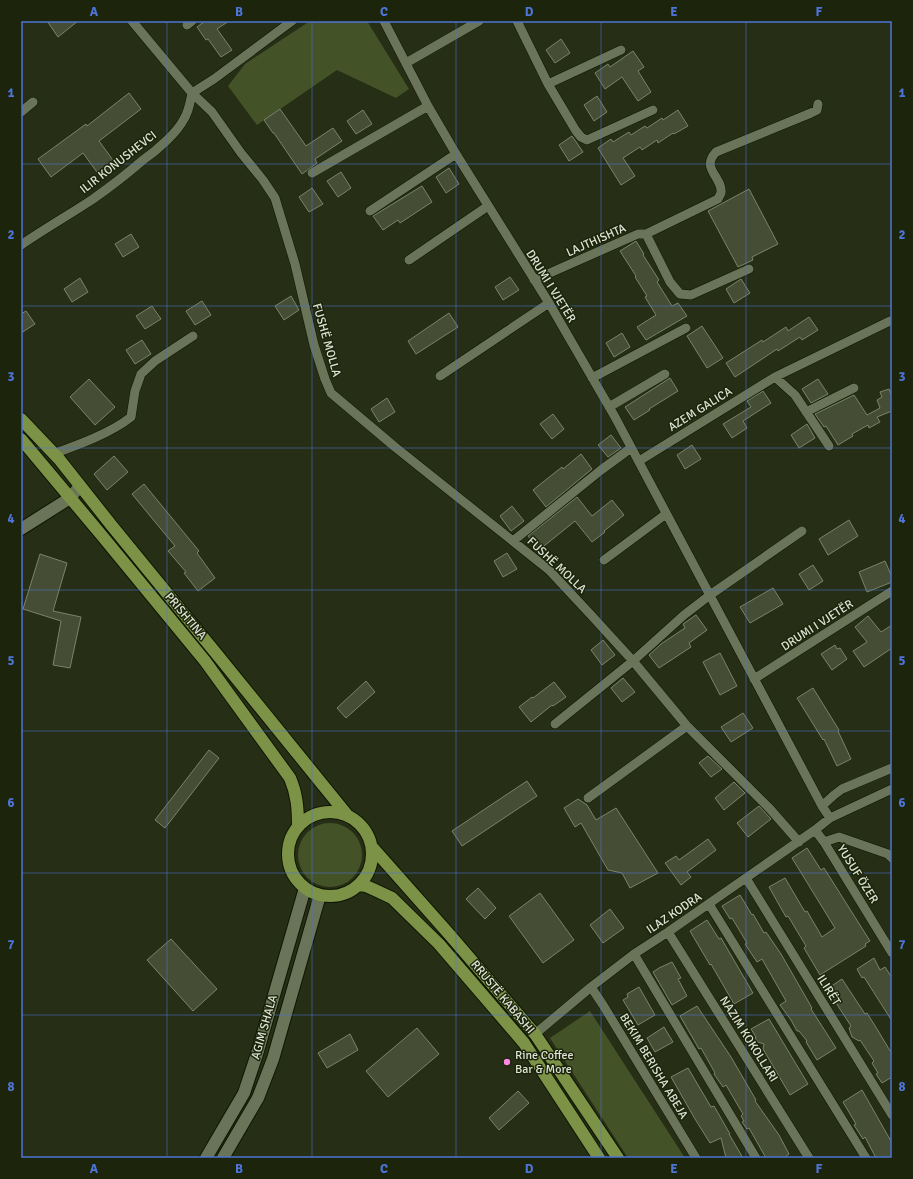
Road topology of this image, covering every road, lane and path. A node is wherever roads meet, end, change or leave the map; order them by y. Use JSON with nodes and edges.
{"nodes":[{"id":1,"x":132,"y":21,"type":"edge"},
{"id":2,"x":292,"y":21,"type":"edge"},
{"id":3,"x":384,"y":21,"type":"edge"},
{"id":4,"x":479,"y":21,"type":"edge"},
{"id":5,"x":517,"y":21,"type":"edge"},
{"id":6,"x":621,"y":50,"type":"dead end"},
{"id":7,"x":406,"y":63,"type":"junction"},
{"id":8,"x":548,"y":84,"type":"junction"},
{"id":9,"x":192,"y":93,"type":"junction"},
{"id":10,"x":33,"y":102,"type":"dead end"},
{"id":11,"x":818,"y":104,"type":"dead end"},
{"id":12,"x":428,"y":106,"type":"junction"},
{"id":13,"x":653,"y":110,"type":"dead end"},
{"id":14,"x":21,"y":112,"type":"edge"},
{"id":15,"x":456,"y":154,"type":"junction"},
{"id":16,"x":312,"y":173,"type":"dead end"},
{"id":17,"x":488,"y":206,"type":"junction"},
{"id":18,"x":370,"y":211,"type":"dead end"},
{"id":19,"x":646,"y":234,"type":"junction"},
{"id":20,"x":21,"y":245,"type":"edge"},
{"id":21,"x":409,"y":260,"type":"dead end"},
{"id":22,"x":749,"y":269,"type":"dead end"},
{"id":23,"x":534,"y":280,"type":"junction"},
{"id":24,"x":549,"y":303,"type":"junction"},
{"id":25,"x":890,"y":321,"type":"dead end"},
{"id":26,"x":686,"y":328,"type":"dead end"},
{"id":27,"x":194,"y":336,"type":"dead end"},
{"id":28,"x":665,"y":374,"type":"dead end"},
{"id":29,"x":440,"y":376,"type":"dead end"},
{"id":30,"x":775,"y":377,"type":"junction"},
{"id":31,"x":592,"y":378,"type":"junction"},
{"id":32,"x":854,"y":388,"type":"dead end"},
{"id":33,"x":609,"y":407,"type":"junction"},
{"id":34,"x":806,"y":412,"type":"junction"},
{"id":35,"x":21,"y":419,"type":"edge"},
{"id":36,"x":21,"y":439,"type":"edge"},
{"id":37,"x":829,"y":446,"type":"dead end"},
{"id":38,"x":631,"y":448,"type":"junction"},
{"id":39,"x":53,"y":454,"type":"junction"},
{"id":40,"x":638,"y":461,"type":"junction"},
{"id":41,"x":80,"y":486,"type":"junction"},
{"id":42,"x":70,"y":498,"type":"junction"},
{"id":43,"x":666,"y":514,"type":"junction"},
{"id":44,"x":21,"y":529,"type":"edge"},
{"id":45,"x":802,"y":531,"type":"dead end"},
{"id":46,"x":513,"y":541,"type":"junction"},
{"id":47,"x":604,"y":560,"type":"dead end"},
{"id":48,"x":892,"y":591,"type":"edge"},
{"id":49,"x":710,"y":595,"type":"junction"},
{"id":50,"x":632,"y":661,"type":"junction"},
{"id":51,"x":754,"y":679,"type":"junction"},
{"id":52,"x":555,"y":724,"type":"dead end"},
{"id":53,"x":687,"y":726,"type":"junction"},
{"id":54,"x":892,"y":768,"type":"edge"},
{"id":55,"x":889,"y":790,"type":"edge"},
{"id":56,"x":588,"y":798,"type":"dead end"},
{"id":57,"x":892,"y":800,"type":"edge"},
{"id":58,"x":822,"y":806,"type":"junction"},
{"id":59,"x":348,"y":816,"type":"junction"},
{"id":60,"x":830,"y":818,"type":"junction"},
{"id":61,"x":298,"y":826,"type":"junction"},
{"id":62,"x":815,"y":830,"type":"junction"},
{"id":63,"x":799,"y":842,"type":"junction"},
{"id":64,"x":824,"y":842,"type":"junction"},
{"id":65,"x":372,"y":847,"type":"junction"},
{"id":66,"x":892,"y":858,"type":"edge"},
{"id":67,"x":746,"y":878,"type":"junction"},
{"id":68,"x":359,"y":885,"type":"junction"},
{"id":69,"x":305,"y":888,"type":"junction"},
{"id":70,"x":320,"y":895,"type":"junction"},
{"id":71,"x":709,"y":904,"type":"junction"},
{"id":72,"x":668,"y":932,"type":"junction"},
{"id":73,"x":892,"y":952,"type":"edge"},
{"id":74,"x":634,"y":954,"type":"junction"},
{"id":75,"x":591,"y":987,"type":"junction"},
{"id":76,"x":535,"y":1034,"type":"junction"},
{"id":77,"x":892,"y":1115,"type":"edge"},
{"id":78,"x":206,"y":1158,"type":"edge"},
{"id":79,"x":223,"y":1158,"type":"edge"},
{"id":80,"x":599,"y":1158,"type":"edge"},
{"id":81,"x":618,"y":1158,"type":"edge"},
{"id":82,"x":696,"y":1158,"type":"edge"},
{"id":83,"x":756,"y":1158,"type":"edge"},
{"id":84,"x":809,"y":1158,"type":"edge"},
{"id":85,"x":866,"y":1158,"type":"edge"}],
"edges":[{"from":1,"to":9,"type":"street"},
{"from":2,"to":9,"type":"street"},
{"from":3,"to":7,"type":"street","name":"DRUMI I VJETËR"},
{"from":4,"to":7,"type":"street"},
{"from":5,"to":8,"type":"street"},
{"from":6,"to":8,"type":"street"},
{"from":7,"to":12,"type":"street","name":"DRUMI I VJETËR"},
{"from":8,"to":13,"type":"street"},
{"from":9,"to":20,"type":"street","name":"ILIR KONUSHEVCI"},
{"from":9,"to":46,"type":"street","name":"FUSHË MOLLA"},
{"from":10,"to":14,"type":"street"},
{"from":11,"to":19,"type":"street","name":"LAJTHISHTA"},
{"from":12,"to":15,"type":"street","name":"DRUMI I VJETËR"},
{"from":12,"to":16,"type":"street"},
{"from":15,"to":17,"type":"street","name":"DRUMI I VJETËR"},
{"from":15,"to":18,"type":"street"},
{"from":17,"to":21,"type":"street"},
{"from":17,"to":23,"type":"street","name":"DRUMI I VJETËR"},
{"from":19,"to":22,"type":"street"},
{"from":19,"to":23,"type":"street","name":"LAJTHISHTA"},
{"from":23,"to":24,"type":"street","name":"DRUMI I VJETËR"},
{"from":24,"to":29,"type":"street"},
{"from":24,"to":31,"type":"street","name":"DRUMI I VJETËR"},
{"from":25,"to":30,"type":"street","name":"AZEM GALICA"},
{"from":26,"to":31,"type":"street"},
{"from":27,"to":39,"type":"street"},
{"from":28,"to":33,"type":"street"},
{"from":30,"to":34,"type":"street"},
{"from":30,"to":40,"type":"street","name":"AZEM GALICA"},
{"from":31,"to":33,"type":"street","name":"DRUMI I VJETËR"},
{"from":32,"to":34,"type":"street"},
{"from":33,"to":38,"type":"street","name":"DRUMI I VJETËR"},
{"from":34,"to":37,"type":"street"},
{"from":35,"to":39,"type":"main road","name":"PRISHTINA"},
{"from":36,"to":42,"type":"main road","name":"PRISHTINA"},
{"from":38,"to":40,"type":"street","name":"DRUMI I VJETËR"},
{"from":38,"to":46,"type":"street"},
{"from":39,"to":41,"type":"main road","name":"PRISHTINA"},
{"from":40,"to":43,"type":"street","name":"DRUMI I VJETËR"},
{"from":41,"to":42,"type":"main road"},
{"from":41,"to":59,"type":"main road","name":"PRISHTINA"},
{"from":42,"to":44,"type":"main road"},
{"from":42,"to":61,"type":"main road","name":"PRISHTINA"},
{"from":43,"to":47,"type":"street"},
{"from":43,"to":49,"type":"street","name":"DRUMI I VJETËR"},
{"from":45,"to":49,"type":"street"},
{"from":46,"to":50,"type":"street","name":"FUSHË MOLLA"},
{"from":48,"to":51,"type":"street","name":"DRUMI I VJETËR"},
{"from":49,"to":50,"type":"street"},
{"from":49,"to":51,"type":"street","name":"DRUMI I VJETËR"},
{"from":50,"to":52,"type":"street"},
{"from":50,"to":53,"type":"street","name":"FUSHË MOLLA"},
{"from":51,"to":58,"type":"street","name":"DRUMI I VJETËR"},
{"from":53,"to":56,"type":"street"},
{"from":53,"to":63,"type":"street","name":"FUSHË MOLLA"},
{"from":54,"to":58,"type":"street"},
{"from":55,"to":57,"type":"street"},
{"from":55,"to":60,"type":"street","name":"ILAZ KODRA"},
{"from":58,"to":60,"type":"street","name":"DRUMI I VJETËR"},
{"from":59,"to":61,"type":"main road","name":"PRISHTINA"},
{"from":59,"to":65,"type":"main road","name":"PRISHTINA"},
{"from":60,"to":62,"type":"street","name":"ILAZ KODRA"},
{"from":61,"to":69,"type":"main road","name":"PRISHTINA"},
{"from":62,"to":63,"type":"street","name":"ILAZ KODRA"},
{"from":62,"to":64,"type":"street","name":"YUSUF ÖZER"},
{"from":63,"to":67,"type":"street","name":"ILAZ KODRA"},
{"from":64,"to":66,"type":"street"},
{"from":64,"to":73,"type":"street","name":"YUSUF ÖZER"},
{"from":65,"to":68,"type":"main road","name":"PRISHTINA"},
{"from":65,"to":76,"type":"main road","name":"RRUSTË KABASHI"},
{"from":67,"to":71,"type":"street","name":"ILAZ KODRA"},
{"from":67,"to":77,"type":"street","name":"ILIRËT"},
{"from":68,"to":70,"type":"main road","name":"PRISHTINA"},
{"from":68,"to":80,"type":"main road","name":"RRUSTË KABASHI"},
{"from":69,"to":70,"type":"main road","name":"PRISHTINA"},
{"from":69,"to":78,"type":"main road","name":"AGIM SHALA"},
{"from":70,"to":79,"type":"main road","name":"AGIM SHALA"},
{"from":71,"to":72,"type":"street","name":"ILAZ KODRA"},
{"from":71,"to":85,"type":"street"},
{"from":72,"to":74,"type":"street","name":"ILAZ KODRA"},
{"from":72,"to":84,"type":"street","name":"NAZIM KOKOLLARI"},
{"from":74,"to":75,"type":"street","name":"ILAZ KODRA"},
{"from":74,"to":83,"type":"street"},
{"from":75,"to":76,"type":"street","name":"ILAZ KODRA"},
{"from":75,"to":82,"type":"street","name":"BEKIM BERISHA ABEJA"},
{"from":76,"to":81,"type":"main road","name":"RRUSTË KABASHI"}]}
